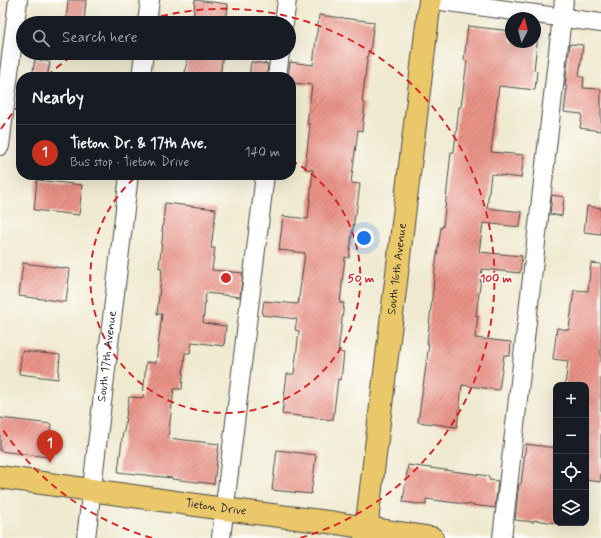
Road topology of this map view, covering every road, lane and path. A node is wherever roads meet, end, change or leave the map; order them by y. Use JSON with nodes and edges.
{"nodes":[{"id":1,"x":18,"y":0,"type":"edge"},
{"id":2,"x":150,"y":0,"type":"edge"},
{"id":3,"x":287,"y":0,"type":"edge"},
{"id":4,"x":430,"y":0,"type":"edge"},
{"id":5,"x":434,"y":0,"type":"edge"},
{"id":6,"x":563,"y":9,"type":"edge"},
{"id":7,"x":16,"y":16,"type":"edge"},
{"id":8,"x":16,"y":16,"type":"edge"},
{"id":9,"x":148,"y":16,"type":"edge"},
{"id":10,"x":285,"y":16,"type":"edge"},
{"id":11,"x":601,"y":22,"type":"edge"},
{"id":12,"x":143,"y":60,"type":"edge"},
{"id":13,"x":279,"y":60,"type":"edge"},
{"id":14,"x":142,"y":72,"type":"edge"},
{"id":15,"x":278,"y":72,"type":"edge"},
{"id":16,"x":0,"y":146,"type":"edge"},
{"id":17,"x":128,"y":180,"type":"edge"},
{"id":18,"x":264,"y":180,"type":"edge"},
{"id":19,"x":0,"y":478,"type":"edge"},
{"id":20,"x":92,"y":490,"type":"junction"},
{"id":21,"x":224,"y":509,"type":"junction"},
{"id":22,"x":366,"y":533,"type":"edge"},
{"id":23,"x":86,"y":538,"type":"edge"},
{"id":24,"x":221,"y":538,"type":"edge"},
{"id":25,"x":432,"y":538,"type":"edge"},
{"id":26,"x":502,"y":538,"type":"edge"}],
"edges":[{"from":1,"to":7,"type":"street"},
{"from":2,"to":9,"type":"street"},
{"from":3,"to":10,"type":"street"},
{"from":4,"to":22,"type":"main road","name":"South 16th Avenue"},
{"from":5,"to":6,"type":"street"},
{"from":6,"to":11,"type":"street"},
{"from":6,"to":26,"type":"street"},
{"from":8,"to":16,"type":"street"},
{"from":12,"to":14,"type":"street"},
{"from":13,"to":15,"type":"street"},
{"from":17,"to":20,"type":"street","name":"South 17th Avenue"},
{"from":18,"to":21,"type":"street"},
{"from":19,"to":20,"type":"main road","name":"Tieton Drive"},
{"from":20,"to":21,"type":"main road","name":"Tieton Drive"},
{"from":20,"to":23,"type":"street","name":"South 17th Avenue"},
{"from":21,"to":22,"type":"main road","name":"Tieton Drive"},
{"from":21,"to":24,"type":"street"},
{"from":22,"to":25,"type":"main road","name":"Tieton Drive"}]}
